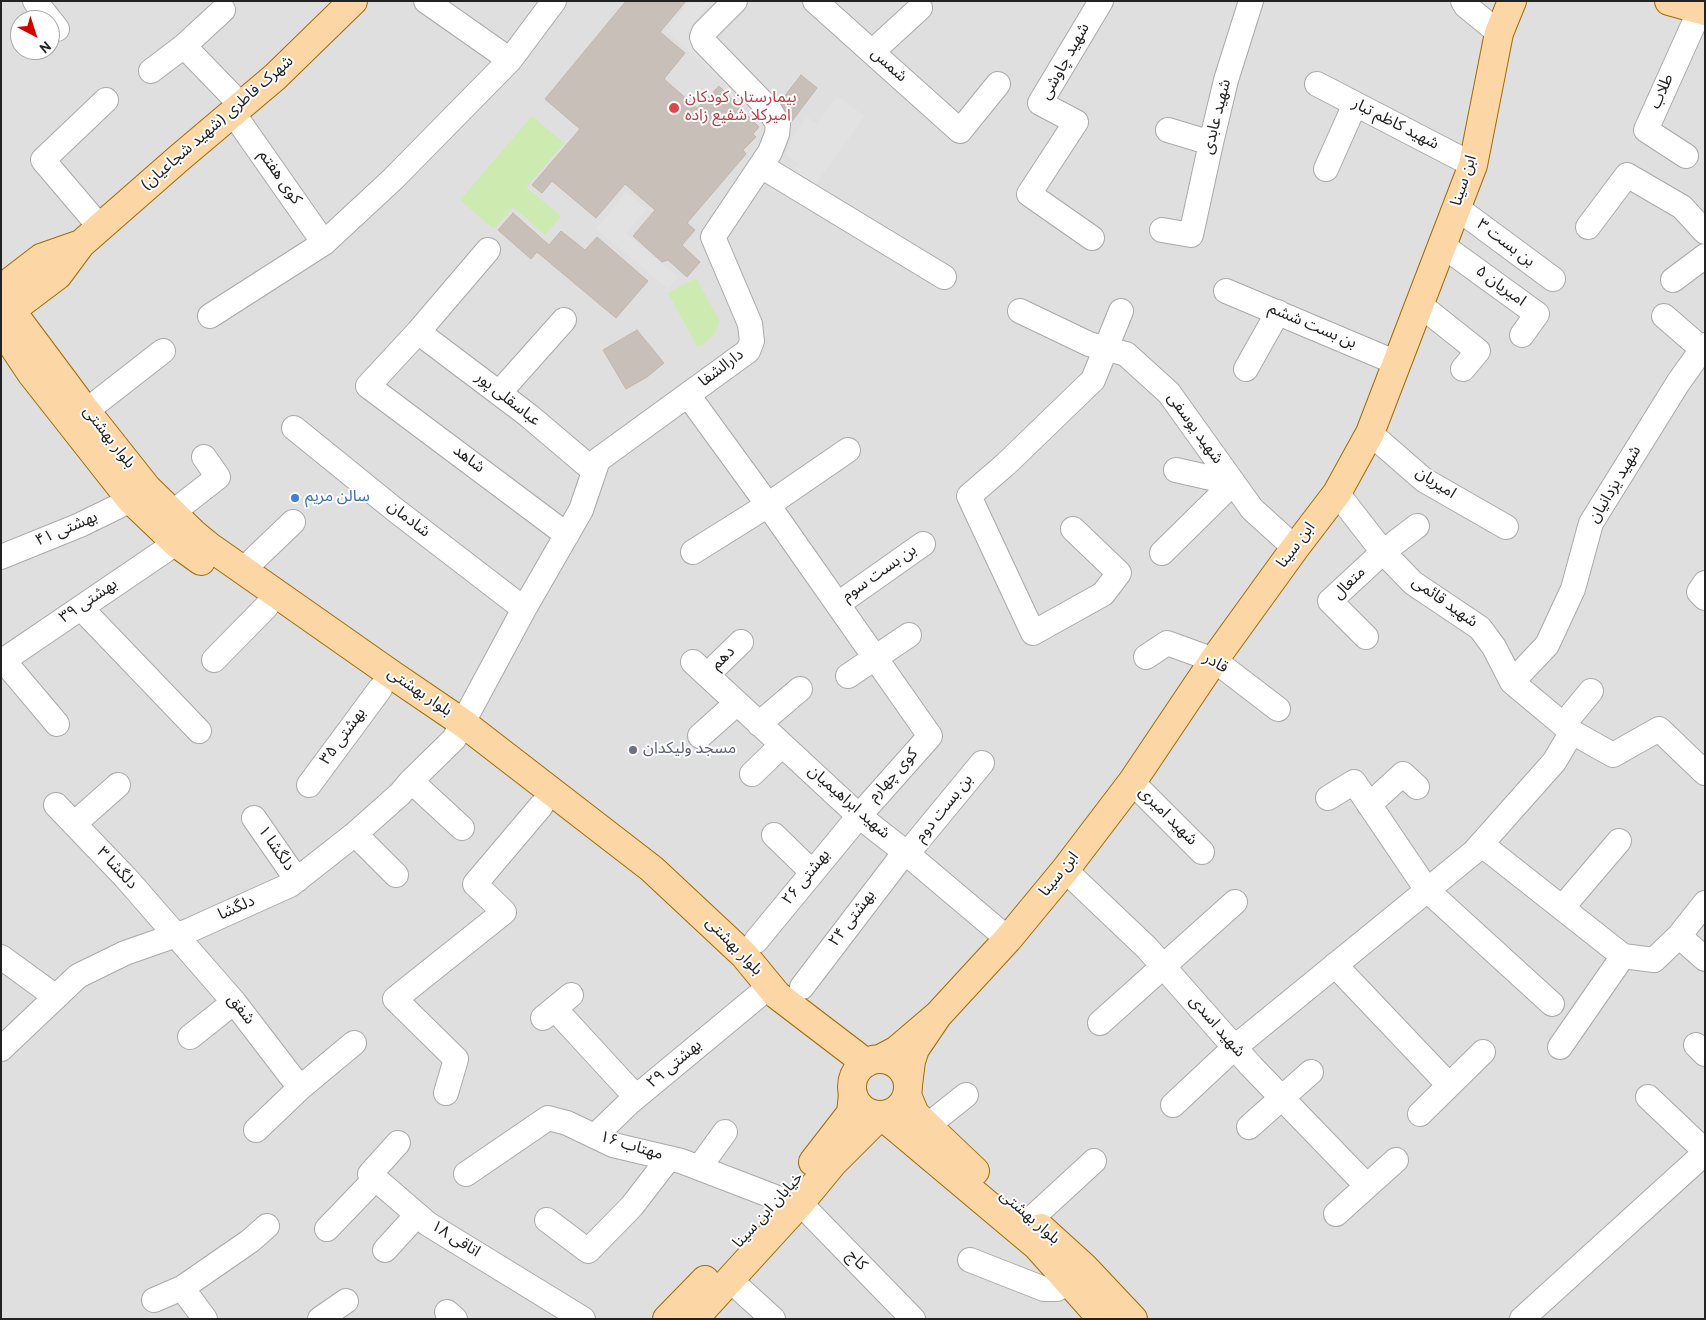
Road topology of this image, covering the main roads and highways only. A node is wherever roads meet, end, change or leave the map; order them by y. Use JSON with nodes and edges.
{"nodes":[{"id":1,"x":353,"y":1,"type":"edge"},
{"id":2,"x":1512,"y":1,"type":"edge"},
{"id":3,"x":1669,"y":1,"type":"edge"},
{"id":4,"x":1702,"y":11,"type":"edge"},
{"id":5,"x":3,"y":308,"type":"edge"},
{"id":6,"x":459,"y":731,"type":"junction"},
{"id":7,"x":638,"y":868,"type":"junction"},
{"id":8,"x":938,"y":1015,"type":"junction"},
{"id":9,"x":863,"y":1073,"type":"junction"},
{"id":10,"x":908,"y":1090,"type":"junction"},
{"id":11,"x":881,"y":1115,"type":"junction"},
{"id":12,"x":826,"y":1159,"type":"junction"},
{"id":13,"x":790,"y":1201,"type":"junction"},
{"id":14,"x":1076,"y":1274,"type":"junction"},
{"id":15,"x":667,"y":1319,"type":"edge"},
{"id":16,"x":694,"y":1319,"type":"edge"},
{"id":17,"x":1102,"y":1319,"type":"edge"},
{"id":18,"x":1133,"y":1319,"type":"edge"}],
"edges":[{"from":1,"to":5,"type":"main road","name":"شهرک فاطری (شهید شجاعیان)"},
{"from":2,"to":8,"type":"main road","name":"ابن سینا"},
{"from":3,"to":4,"type":"main road"},
{"from":5,"to":6,"type":"main road","name":"بلوار بهشتی"},
{"from":5,"to":6,"type":"main road","name":"بلوار بهشتی"},
{"from":6,"to":7,"type":"main road","name":"بلوار بهشتی"},
{"from":6,"to":7,"type":"main road","name":"بلوار بهشتی"},
{"from":7,"to":9,"type":"main road","name":"بلوار بهشتی"},
{"from":7,"to":9,"type":"main road","name":"بلوار بهشتی"},
{"from":8,"to":9,"type":"main road"},
{"from":8,"to":10,"type":"main road"},
{"from":9,"to":10,"type":"main road"},
{"from":9,"to":11,"type":"main road"},
{"from":9,"to":12,"type":"main road","name":"خیابان ابن سینا"},
{"from":10,"to":11,"type":"main road"},
{"from":10,"to":14,"type":"main road","name":"بلوار بهشتی"},
{"from":11,"to":12,"type":"main road","name":"خیابان ابن سینا"},
{"from":11,"to":14,"type":"main road","name":"بلوار بهشتی"},
{"from":12,"to":13,"type":"main road","name":"خیابان ابن سینا"},
{"from":13,"to":15,"type":"main road","name":"خیابان ابن سینا"},
{"from":13,"to":16,"type":"main road","name":"خیابان ابن سینا"},
{"from":14,"to":17,"type":"main road","name":"بلوار بهشتی"},
{"from":14,"to":18,"type":"main road","name":"بلوار بهشتی"}]}
